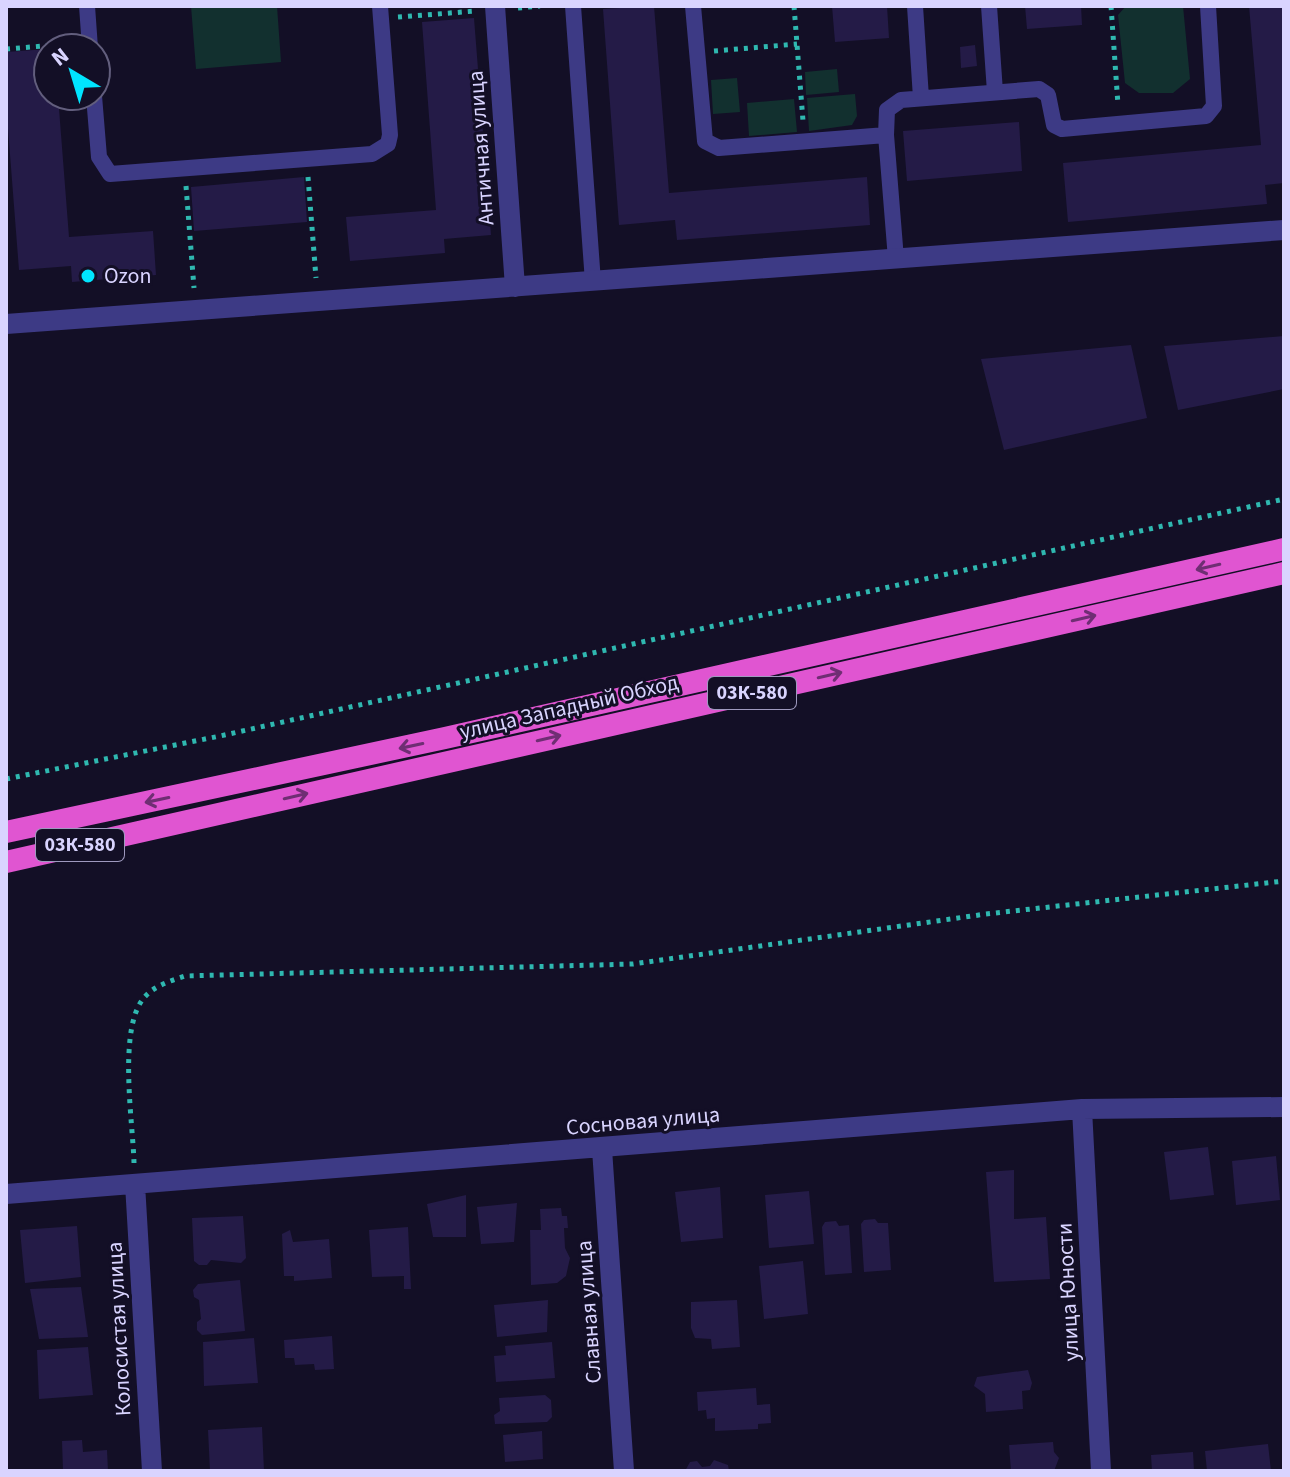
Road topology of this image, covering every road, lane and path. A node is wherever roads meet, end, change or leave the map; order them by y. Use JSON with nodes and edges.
{"nodes":[{"id":1,"x":87,"y":6,"type":"edge"},
{"id":2,"x":540,"y":6,"type":"edge"},
{"id":3,"x":573,"y":6,"type":"edge"},
{"id":4,"x":693,"y":6,"type":"edge"},
{"id":5,"x":794,"y":6,"type":"edge"},
{"id":6,"x":915,"y":6,"type":"edge"},
{"id":7,"x":989,"y":6,"type":"edge"},
{"id":8,"x":1111,"y":6,"type":"edge"},
{"id":9,"x":1208,"y":6,"type":"edge"},
{"id":10,"x":495,"y":8,"type":"edge"},
{"id":11,"x":381,"y":12,"type":"edge"},
{"id":12,"x":89,"y":32,"type":"edge"},
{"id":13,"x":797,"y":44,"type":"junction"},
{"id":14,"x":32,"y":48,"type":"edge"},
{"id":15,"x":6,"y":49,"type":"edge"},
{"id":16,"x":696,"y":52,"type":"junction"},
{"id":17,"x":995,"y":92,"type":"junction"},
{"id":18,"x":921,"y":98,"type":"junction"},
{"id":19,"x":95,"y":112,"type":"edge"},
{"id":20,"x":1119,"y":125,"type":"junction"},
{"id":21,"x":886,"y":135,"type":"junction"},
{"id":22,"x":805,"y":142,"type":"junction"},
{"id":23,"x":307,"y":160,"type":"junction"},
{"id":24,"x":185,"y":169,"type":"junction"},
{"id":25,"x":1284,"y":230,"type":"edge"},
{"id":26,"x":896,"y":259,"type":"junction"},
{"id":27,"x":593,"y":282,"type":"junction"},
{"id":28,"x":515,"y":287,"type":"junction"},
{"id":29,"x":318,"y":302,"type":"junction"},
{"id":30,"x":196,"y":311,"type":"junction"},
{"id":31,"x":6,"y":324,"type":"edge"},
{"id":32,"x":1284,"y":499,"type":"edge"},
{"id":33,"x":1284,"y":549,"type":"edge"},
{"id":34,"x":1284,"y":573,"type":"edge"},
{"id":35,"x":6,"y":779,"type":"edge"},
{"id":36,"x":6,"y":832,"type":"edge"},
{"id":37,"x":6,"y":862,"type":"edge"},
{"id":38,"x":1284,"y":881,"type":"edge"},
{"id":39,"x":1284,"y":1107,"type":"edge"},
{"id":40,"x":1082,"y":1109,"type":"junction"},
{"id":41,"x":602,"y":1149,"type":"junction"},
{"id":42,"x":135,"y":1184,"type":"junction"},
{"id":43,"x":6,"y":1194,"type":"edge"},
{"id":44,"x":152,"y":1471,"type":"edge"},
{"id":45,"x":624,"y":1471,"type":"edge"},
{"id":46,"x":1101,"y":1471,"type":"edge"}],
"edges":[{"from":1,"to":12,"type":"lane"},
{"from":2,"to":10,"type":"path"},
{"from":3,"to":27,"type":"lane"},
{"from":4,"to":16,"type":"lane"},
{"from":5,"to":13,"type":"path"},
{"from":6,"to":18,"type":"lane"},
{"from":7,"to":17,"type":"lane"},
{"from":8,"to":20,"type":"path"},
{"from":9,"to":20,"type":"lane"},
{"from":10,"to":11,"type":"path"},
{"from":10,"to":28,"type":"street","name":"Античная улица"},
{"from":11,"to":23,"type":"lane"},
{"from":13,"to":16,"type":"path"},
{"from":13,"to":22,"type":"path"},
{"from":14,"to":15,"type":"path"},
{"from":16,"to":22,"type":"lane"},
{"from":17,"to":18,"type":"lane"},
{"from":17,"to":20,"type":"lane"},
{"from":18,"to":21,"type":"lane"},
{"from":19,"to":24,"type":"lane"},
{"from":21,"to":22,"type":"lane"},
{"from":21,"to":26,"type":"lane"},
{"from":23,"to":24,"type":"lane"},
{"from":23,"to":29,"type":"path"},
{"from":24,"to":30,"type":"path"},
{"from":25,"to":26,"type":"street"},
{"from":26,"to":27,"type":"street"},
{"from":27,"to":28,"type":"street"},
{"from":28,"to":29,"type":"street"},
{"from":29,"to":30,"type":"street"},
{"from":30,"to":31,"type":"street"},
{"from":32,"to":35,"type":"path"},
{"from":33,"to":36,"type":"highway","name":"улица Западный Обход","number":"03К-580","one_way":true},
{"from":37,"to":34,"type":"highway","name":"улица Западный Обход","number":"03К-580","one_way":true},
{"from":38,"to":42,"type":"path"},
{"from":39,"to":40,"type":"street","name":"Сосновая улица"},
{"from":40,"to":41,"type":"street","name":"Сосновая улица"},
{"from":40,"to":46,"type":"street","name":"улица Юности"},
{"from":41,"to":42,"type":"street","name":"Сосновая улица"},
{"from":41,"to":45,"type":"street","name":"Славная улица"},
{"from":42,"to":43,"type":"street","name":"Сосновая улица"},
{"from":42,"to":44,"type":"street","name":"Колосистая улица"}]}
